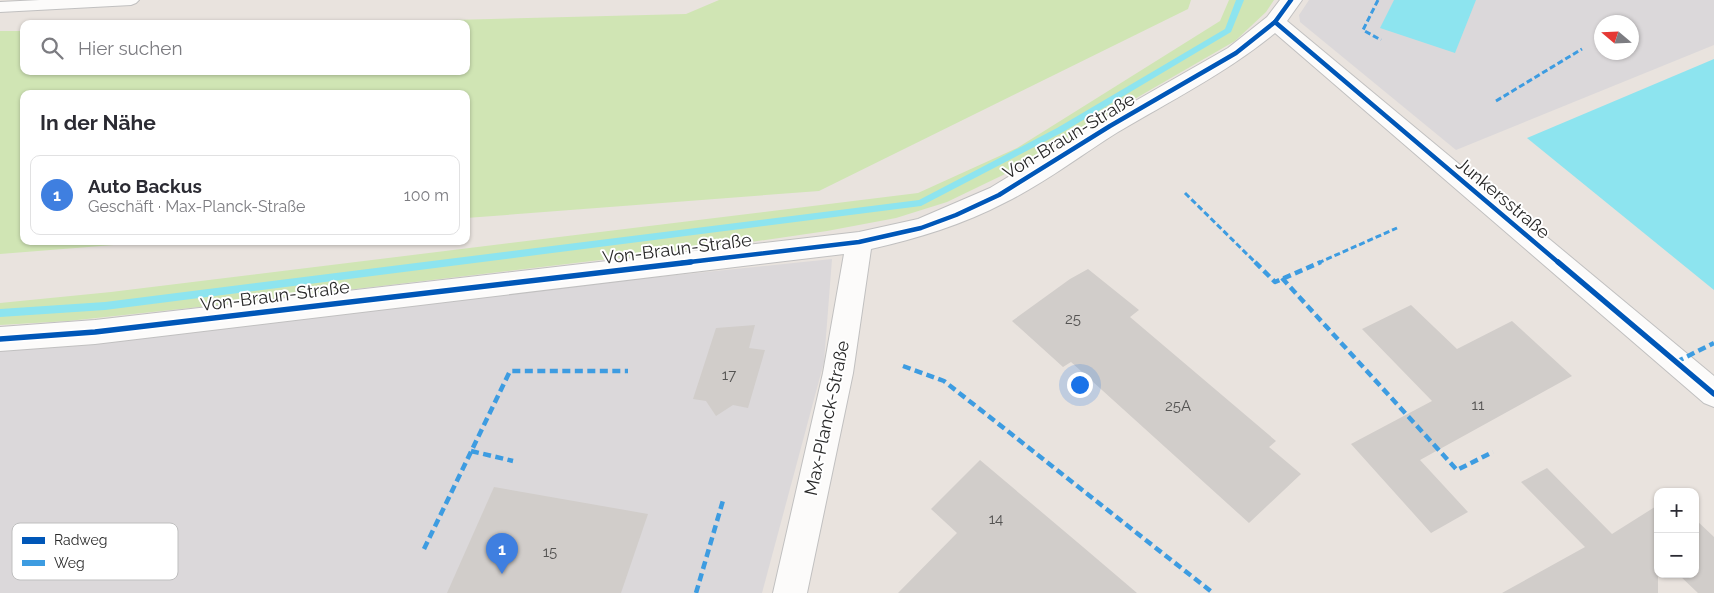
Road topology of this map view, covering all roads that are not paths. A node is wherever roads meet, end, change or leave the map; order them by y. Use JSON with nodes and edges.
{"nodes":[{"id":1,"x":131,"y":0,"type":"edge"},
{"id":2,"x":1291,"y":0,"type":"edge"},
{"id":3,"x":0,"y":7,"type":"edge"},
{"id":4,"x":1275,"y":22,"type":"junction"},
{"id":5,"x":859,"y":242,"type":"junction"},
{"id":6,"x":0,"y":339,"type":"edge"},
{"id":7,"x":1714,"y":394,"type":"edge"},
{"id":8,"x":790,"y":593,"type":"edge"}],
"edges":[{"from":1,"to":3,"type":"lane"},
{"from":2,"to":4,"type":"street","name":"Von-Braun-Straße"},
{"from":4,"to":5,"type":"street","name":"Von-Braun-Straße"},
{"from":4,"to":7,"type":"street","name":"Junkersstraße"},
{"from":5,"to":6,"type":"street","name":"Von-Braun-Straße"},
{"from":5,"to":8,"type":"street","name":"Max-Planck-Straße"}]}
